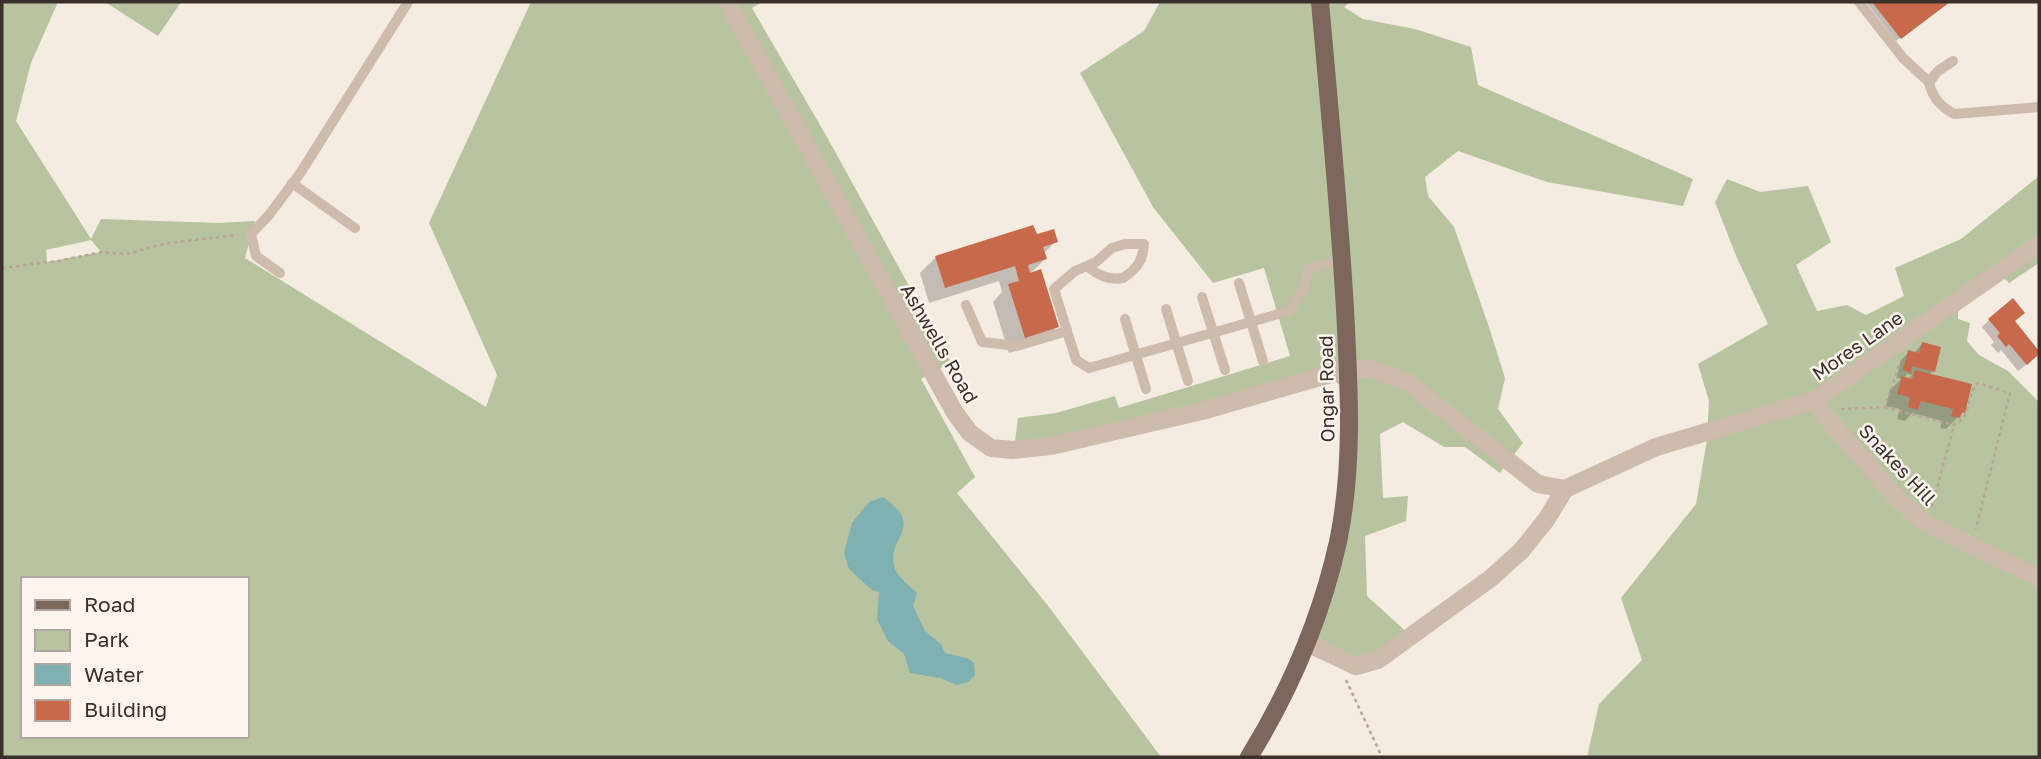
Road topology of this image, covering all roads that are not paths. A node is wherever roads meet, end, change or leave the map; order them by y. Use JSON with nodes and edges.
{"nodes":[{"id":1,"x":408,"y":2,"type":"edge"},
{"id":2,"x":727,"y":2,"type":"edge"},
{"id":3,"x":1320,"y":2,"type":"edge"},
{"id":4,"x":1859,"y":2,"type":"edge"},
{"id":5,"x":1953,"y":61,"type":"dead end"},
{"id":6,"x":1929,"y":82,"type":"junction"},
{"id":7,"x":2039,"y":107,"type":"edge"},
{"id":8,"x":292,"y":183,"type":"junction"},
{"id":9,"x":355,"y":228,"type":"dead end"},
{"id":10,"x":2039,"y":244,"type":"edge"},
{"id":11,"x":1342,"y":261,"type":"junction"},
{"id":12,"x":1087,"y":266,"type":"junction"},
{"id":13,"x":280,"y":273,"type":"dead end"},
{"id":14,"x":1239,"y":283,"type":"dead end"},
{"id":15,"x":1202,"y":297,"type":"dead end"},
{"id":16,"x":967,"y":305,"type":"dead end"},
{"id":17,"x":1166,"y":309,"type":"dead end"},
{"id":18,"x":1125,"y":319,"type":"dead end"},
{"id":19,"x":1251,"y":323,"type":"junction"},
{"id":20,"x":1067,"y":331,"type":"junction"},
{"id":21,"x":1213,"y":333,"type":"junction"},
{"id":22,"x":1176,"y":343,"type":"junction"},
{"id":23,"x":1135,"y":354,"type":"junction"},
{"id":24,"x":1263,"y":360,"type":"dead end"},
{"id":25,"x":1348,"y":369,"type":"junction"},
{"id":26,"x":1225,"y":370,"type":"dead end"},
{"id":27,"x":1188,"y":382,"type":"dead end"},
{"id":28,"x":1146,"y":389,"type":"dead end"},
{"id":29,"x":1817,"y":405,"type":"junction"},
{"id":30,"x":1538,"y":484,"type":"junction"},
{"id":31,"x":1565,"y":489,"type":"junction"},
{"id":32,"x":1548,"y":516,"type":"junction"},
{"id":33,"x":2039,"y":578,"type":"edge"},
{"id":34,"x":1307,"y":643,"type":"junction"},
{"id":35,"x":1249,"y":757,"type":"edge"}],
"edges":[{"from":1,"to":8,"type":"lane"},
{"from":2,"to":25,"type":"street","name":"Ashwells Road"},
{"from":3,"to":11,"type":"main road","name":"Ongar Road"},
{"from":4,"to":6,"type":"lane"},
{"from":5,"to":6,"type":"lane"},
{"from":6,"to":7,"type":"lane"},
{"from":8,"to":9,"type":"lane"},
{"from":8,"to":13,"type":"lane"},
{"from":10,"to":29,"type":"street","name":"Mores Lane"},
{"from":11,"to":19,"type":"lane"},
{"from":11,"to":25,"type":"main road","name":"Ongar Road"},
{"from":12,"to":12,"type":"lane"},
{"from":12,"to":20,"type":"lane"},
{"from":14,"to":19,"type":"lane"},
{"from":15,"to":21,"type":"lane"},
{"from":16,"to":20,"type":"lane"},
{"from":17,"to":22,"type":"lane"},
{"from":18,"to":23,"type":"lane"},
{"from":19,"to":21,"type":"lane"},
{"from":19,"to":24,"type":"lane"},
{"from":20,"to":23,"type":"lane"},
{"from":21,"to":22,"type":"lane"},
{"from":21,"to":26,"type":"lane"},
{"from":22,"to":23,"type":"lane"},
{"from":22,"to":27,"type":"lane"},
{"from":23,"to":28,"type":"lane"},
{"from":25,"to":30,"type":"street"},
{"from":25,"to":34,"type":"main road","name":"Ongar Road"},
{"from":29,"to":31,"type":"street","name":"Mores Lane"},
{"from":29,"to":33,"type":"street","name":"Snakes Hill"},
{"from":30,"to":31,"type":"street"},
{"from":30,"to":32,"type":"street"},
{"from":31,"to":32,"type":"street"},
{"from":32,"to":34,"type":"street"},
{"from":34,"to":35,"type":"main road","name":"Ongar Road"}]}
